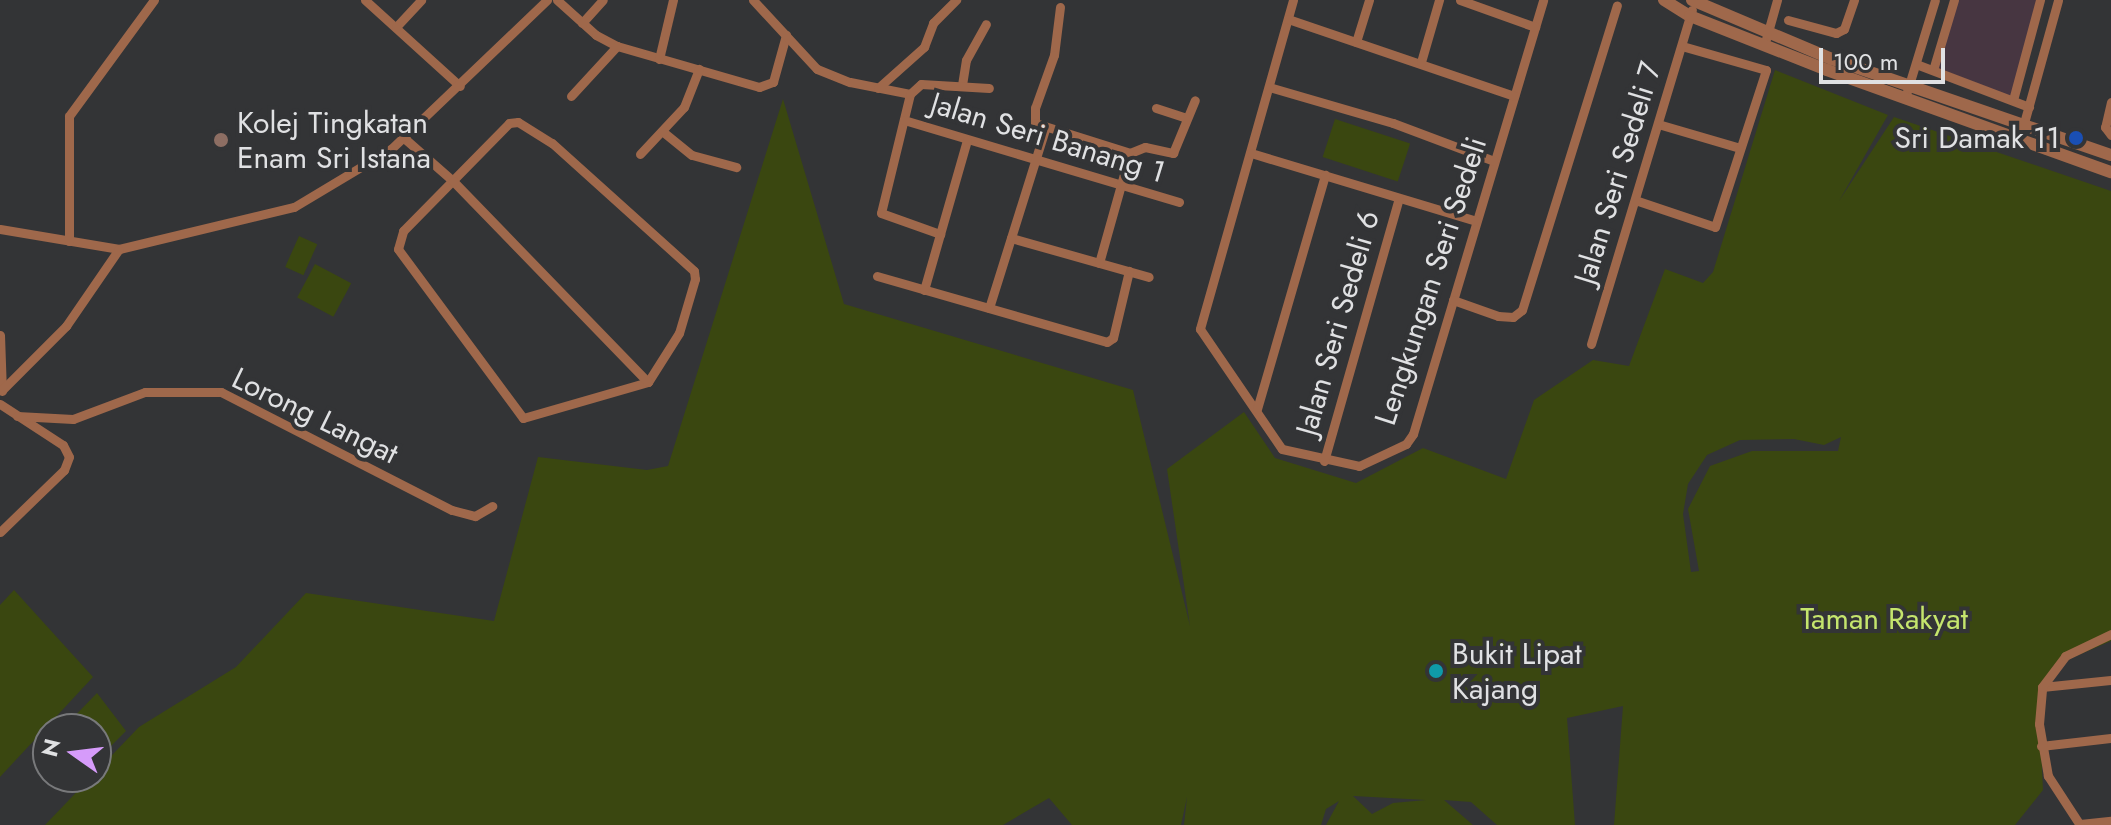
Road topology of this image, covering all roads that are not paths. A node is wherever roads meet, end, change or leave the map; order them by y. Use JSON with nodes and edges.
{"nodes":[{"id":1,"x":154,"y":0,"type":"edge"},
{"id":2,"x":365,"y":0,"type":"edge"},
{"id":3,"x":421,"y":0,"type":"edge"},
{"id":4,"x":547,"y":0,"type":"edge"},
{"id":5,"x":557,"y":0,"type":"edge"},
{"id":6,"x":603,"y":0,"type":"edge"},
{"id":7,"x":673,"y":0,"type":"edge"},
{"id":8,"x":753,"y":0,"type":"edge"},
{"id":9,"x":956,"y":0,"type":"edge"},
{"id":10,"x":1293,"y":0,"type":"edge"},
{"id":11,"x":1369,"y":0,"type":"edge"},
{"id":12,"x":1439,"y":0,"type":"edge"},
{"id":13,"x":1460,"y":0,"type":"edge"},
{"id":14,"x":1543,"y":0,"type":"edge"},
{"id":15,"x":1664,"y":0,"type":"edge"},
{"id":16,"x":1777,"y":0,"type":"edge"},
{"id":17,"x":1854,"y":0,"type":"edge"},
{"id":18,"x":1935,"y":0,"type":"edge"},
{"id":19,"x":1954,"y":0,"type":"edge"},
{"id":20,"x":2040,"y":0,"type":"edge"},
{"id":21,"x":2058,"y":0,"type":"edge"},
{"id":22,"x":1693,"y":1,"type":"edge"},
{"id":23,"x":1617,"y":5,"type":"dead end"},
{"id":24,"x":1060,"y":7,"type":"dead end"},
{"id":25,"x":1690,"y":16,"type":"junction"},
{"id":26,"x":1288,"y":19,"type":"junction"},
{"id":27,"x":1788,"y":20,"type":"dead end"},
{"id":28,"x":582,"y":23,"type":"junction"},
{"id":29,"x":986,"y":24,"type":"dead end"},
{"id":30,"x":396,"y":27,"type":"junction"},
{"id":31,"x":1535,"y":27,"type":"junction"},
{"id":32,"x":786,"y":35,"type":"junction"},
{"id":33,"x":1766,"y":40,"type":"junction"},
{"id":34,"x":1356,"y":42,"type":"junction"},
{"id":35,"x":617,"y":46,"type":"junction"},
{"id":36,"x":1682,"y":46,"type":"junction"},
{"id":37,"x":659,"y":59,"type":"junction"},
{"id":38,"x":1421,"y":62,"type":"junction"},
{"id":39,"x":1916,"y":64,"type":"junction"},
{"id":40,"x":699,"y":69,"type":"junction"},
{"id":41,"x":1933,"y":70,"type":"junction"},
{"id":42,"x":962,"y":85,"type":"junction"},
{"id":43,"x":460,"y":86,"type":"junction"},
{"id":44,"x":1269,"y":87,"type":"junction"},
{"id":45,"x":878,"y":88,"type":"junction"},
{"id":46,"x":989,"y":88,"type":"dead end"},
{"id":47,"x":1907,"y":92,"type":"junction"},
{"id":48,"x":910,"y":94,"type":"junction"},
{"id":49,"x":571,"y":96,"type":"dead end"},
{"id":50,"x":1514,"y":96,"type":"junction"},
{"id":51,"x":1195,"y":100,"type":"dead end"},
{"id":52,"x":2013,"y":100,"type":"junction"},
{"id":53,"x":2111,"y":102,"type":"edge"},
{"id":54,"x":2029,"y":107,"type":"junction"},
{"id":55,"x":1156,"y":108,"type":"dead end"},
{"id":56,"x":1184,"y":117,"type":"junction"},
{"id":57,"x":904,"y":120,"type":"junction"},
{"id":58,"x":1658,"y":124,"type":"junction"},
{"id":59,"x":2023,"y":127,"type":"junction"},
{"id":60,"x":1045,"y":129,"type":"junction"},
{"id":61,"x":662,"y":131,"type":"junction"},
{"id":62,"x":2111,"y":135,"type":"edge"},
{"id":63,"x":404,"y":138,"type":"junction"},
{"id":64,"x":967,"y":140,"type":"junction"},
{"id":65,"x":2019,"y":141,"type":"junction"},
{"id":66,"x":1740,"y":148,"type":"junction"},
{"id":67,"x":1130,"y":153,"type":"junction"},
{"id":68,"x":1251,"y":153,"type":"junction"},
{"id":69,"x":640,"y":154,"type":"dead end"},
{"id":70,"x":2111,"y":155,"type":"edge"},
{"id":71,"x":1035,"y":161,"type":"junction"},
{"id":72,"x":1494,"y":161,"type":"junction"},
{"id":73,"x":736,"y":167,"type":"dead end"},
{"id":74,"x":2111,"y":172,"type":"edge"},
{"id":75,"x":1325,"y":175,"type":"junction"},
{"id":76,"x":453,"y":181,"type":"junction"},
{"id":77,"x":1119,"y":185,"type":"junction"},
{"id":78,"x":1399,"y":198,"type":"junction"},
{"id":79,"x":1635,"y":200,"type":"junction"},
{"id":80,"x":1179,"y":202,"type":"dead end"},
{"id":81,"x":1476,"y":221,"type":"junction"},
{"id":82,"x":0,"y":229,"type":"edge"},
{"id":83,"x":940,"y":234,"type":"junction"},
{"id":84,"x":1011,"y":238,"type":"junction"},
{"id":85,"x":69,"y":241,"type":"junction"},
{"id":86,"x":119,"y":249,"type":"junction"},
{"id":87,"x":1099,"y":263,"type":"junction"},
{"id":88,"x":1129,"y":271,"type":"junction"},
{"id":89,"x":877,"y":276,"type":"dead end"},
{"id":90,"x":1149,"y":277,"type":"dead end"},
{"id":91,"x":924,"y":290,"type":"junction"},
{"id":92,"x":1453,"y":300,"type":"junction"},
{"id":93,"x":989,"y":308,"type":"junction"},
{"id":94,"x":0,"y":335,"type":"edge"},
{"id":95,"x":1591,"y":344,"type":"dead end"},
{"id":96,"x":648,"y":382,"type":"junction"},
{"id":97,"x":1,"y":392,"type":"edge"},
{"id":98,"x":0,"y":404,"type":"edge"},
{"id":99,"x":1257,"y":409,"type":"junction"},
{"id":100,"x":17,"y":416,"type":"junction"},
{"id":101,"x":1324,"y":461,"type":"junction"},
{"id":102,"x":492,"y":506,"type":"dead end"},
{"id":103,"x":0,"y":532,"type":"edge"},
{"id":104,"x":2111,"y":634,"type":"edge"},
{"id":105,"x":2111,"y":680,"type":"edge"},
{"id":106,"x":2042,"y":687,"type":"junction"},
{"id":107,"x":2111,"y":738,"type":"edge"},
{"id":108,"x":2041,"y":746,"type":"junction"},
{"id":109,"x":2111,"y":821,"type":"edge"},
{"id":110,"x":2080,"y":825,"type":"edge"}],
"edges":[{"from":1,"to":85,"type":"street"},
{"from":2,"to":30,"type":"street"},
{"from":3,"to":30,"type":"street"},
{"from":4,"to":43,"type":"street"},
{"from":5,"to":28,"type":"street"},
{"from":6,"to":28,"type":"street"},
{"from":7,"to":37,"type":"street"},
{"from":8,"to":32,"type":"street"},
{"from":9,"to":45,"type":"street"},
{"from":10,"to":26,"type":"street","name":"Lengkungan Seri Sedeli"},
{"from":11,"to":34,"type":"street"},
{"from":12,"to":38,"type":"street"},
{"from":13,"to":31,"type":"street"},
{"from":14,"to":31,"type":"street","name":"Lengkungan Seri Sedeli"},
{"from":15,"to":25,"type":"street"},
{"from":16,"to":33,"type":"street"},
{"from":17,"to":27,"type":"street"},
{"from":18,"to":39,"type":"street"},
{"from":19,"to":41,"type":"street"},
{"from":20,"to":52,"type":"street"},
{"from":21,"to":54,"type":"street"},
{"from":22,"to":25,"type":"street","name":"Jalan Seri Sedeli 7"},
{"from":22,"to":33,"type":"street"},
{"from":23,"to":92,"type":"street"},
{"from":24,"to":60,"type":"street"},
{"from":25,"to":33,"type":"street"},
{"from":25,"to":36,"type":"street","name":"Jalan Seri Sedeli 7"},
{"from":26,"to":34,"type":"street"},
{"from":26,"to":44,"type":"street","name":"Lengkungan Seri Sedeli"},
{"from":28,"to":35,"type":"street"},
{"from":29,"to":42,"type":"street"},
{"from":30,"to":43,"type":"street"},
{"from":31,"to":50,"type":"street","name":"Lengkungan Seri Sedeli"},
{"from":32,"to":40,"type":"street"},
{"from":32,"to":45,"type":"street"},
{"from":33,"to":47,"type":"street"},
{"from":34,"to":38,"type":"street"},
{"from":35,"to":37,"type":"street"},
{"from":35,"to":49,"type":"street"},
{"from":36,"to":58,"type":"street","name":"Jalan Seri Sedeli 7"},
{"from":36,"to":66,"type":"street"},
{"from":37,"to":40,"type":"street"},
{"from":38,"to":50,"type":"street"},
{"from":39,"to":41,"type":"street"},
{"from":39,"to":47,"type":"street"},
{"from":40,"to":61,"type":"street"},
{"from":41,"to":52,"type":"street"},
{"from":42,"to":46,"type":"street"},
{"from":42,"to":48,"type":"street"},
{"from":43,"to":63,"type":"street"},
{"from":44,"to":68,"type":"street","name":"Lengkungan Seri Sedeli"},
{"from":44,"to":72,"type":"street"},
{"from":45,"to":48,"type":"street"},
{"from":47,"to":59,"type":"street"},
{"from":47,"to":65,"type":"street"},
{"from":48,"to":57,"type":"street"},
{"from":50,"to":72,"type":"street","name":"Lengkungan Seri Sedeli"},
{"from":51,"to":56,"type":"street"},
{"from":52,"to":54,"type":"street"},
{"from":53,"to":62,"type":"street"},
{"from":54,"to":59,"type":"street"},
{"from":55,"to":56,"type":"street"},
{"from":56,"to":67,"type":"street"},
{"from":57,"to":64,"type":"street","name":"Jalan Seri Banang 1"},
{"from":57,"to":83,"type":"street"},
{"from":58,"to":66,"type":"street"},
{"from":58,"to":79,"type":"street","name":"Jalan Seri Sedeli 7"},
{"from":59,"to":65,"type":"street"},
{"from":59,"to":70,"type":"street"},
{"from":60,"to":67,"type":"street"},
{"from":60,"to":71,"type":"street"},
{"from":61,"to":69,"type":"street"},
{"from":61,"to":73,"type":"street"},
{"from":63,"to":76,"type":"street"},
{"from":63,"to":86,"type":"street"},
{"from":64,"to":71,"type":"street","name":"Jalan Seri Banang 1"},
{"from":64,"to":83,"type":"street"},
{"from":65,"to":74,"type":"street"},
{"from":66,"to":79,"type":"street"},
{"from":67,"to":77,"type":"street"},
{"from":68,"to":75,"type":"street"},
{"from":68,"to":99,"type":"street","name":"Lengkungan Seri Sedeli"},
{"from":71,"to":77,"type":"street","name":"Jalan Seri Banang 1"},
{"from":71,"to":84,"type":"street"},
{"from":72,"to":81,"type":"street","name":"Lengkungan Seri Sedeli"},
{"from":75,"to":78,"type":"street"},
{"from":75,"to":99,"type":"street"},
{"from":76,"to":96,"type":"street"},
{"from":76,"to":96,"type":"street"},
{"from":76,"to":96,"type":"street"},
{"from":77,"to":80,"type":"street","name":"Jalan Seri Banang 1"},
{"from":77,"to":87,"type":"street"},
{"from":78,"to":81,"type":"street"},
{"from":78,"to":101,"type":"street","name":"Jalan Seri Sedeli 6"},
{"from":79,"to":95,"type":"street","name":"Jalan Seri Sedeli 7"},
{"from":81,"to":92,"type":"street","name":"Lengkungan Seri Sedeli"},
{"from":82,"to":85,"type":"street"},
{"from":83,"to":91,"type":"street"},
{"from":84,"to":87,"type":"street"},
{"from":84,"to":93,"type":"street"},
{"from":85,"to":86,"type":"street"},
{"from":86,"to":97,"type":"street"},
{"from":87,"to":88,"type":"street"},
{"from":88,"to":90,"type":"street"},
{"from":88,"to":93,"type":"street"},
{"from":89,"to":91,"type":"street"},
{"from":91,"to":93,"type":"street"},
{"from":92,"to":101,"type":"street","name":"Lengkungan Seri Sedeli"},
{"from":94,"to":97,"type":"street"},
{"from":98,"to":100,"type":"street"},
{"from":99,"to":101,"type":"street","name":"Lengkungan Seri Sedeli"},
{"from":100,"to":102,"type":"street","name":"Lorong Langat"},
{"from":100,"to":103,"type":"street"},
{"from":104,"to":106,"type":"street"},
{"from":105,"to":106,"type":"street"},
{"from":106,"to":108,"type":"street"},
{"from":107,"to":108,"type":"street"},
{"from":108,"to":110,"type":"street"},
{"from":109,"to":110,"type":"street"}]}
